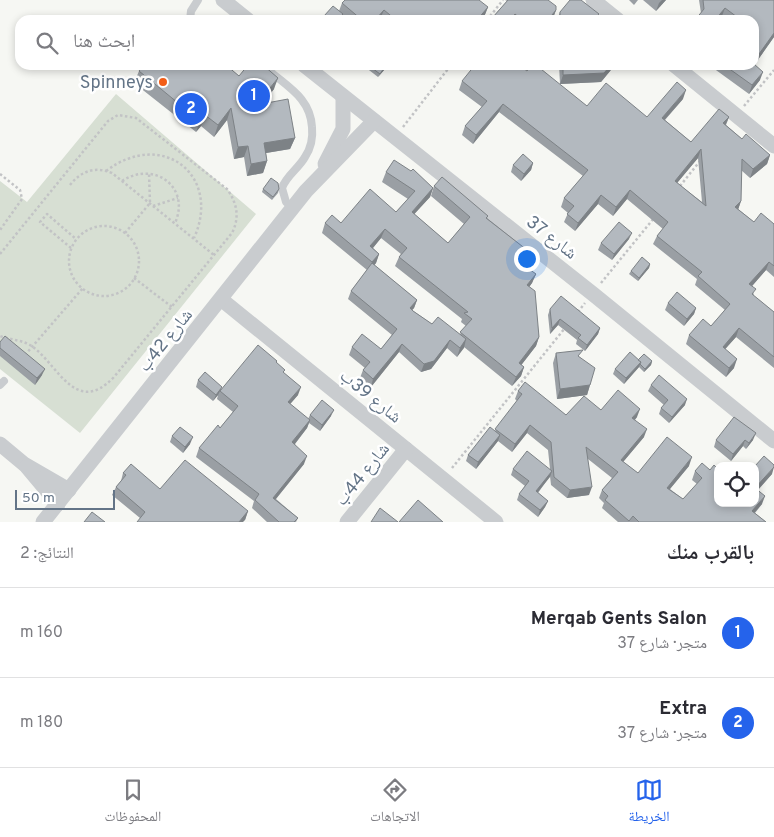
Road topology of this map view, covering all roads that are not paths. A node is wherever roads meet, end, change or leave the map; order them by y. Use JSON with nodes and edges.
{"nodes":[{"id":1,"x":198,"y":0,"type":"edge"},
{"id":2,"x":223,"y":0,"type":"edge"},
{"id":3,"x":593,"y":0,"type":"edge"},
{"id":4,"x":191,"y":15,"type":"edge"},
{"id":5,"x":242,"y":15,"type":"edge"},
{"id":6,"x":612,"y":15,"type":"edge"},
{"id":7,"x":269,"y":70,"type":"edge"},
{"id":8,"x":310,"y":70,"type":"edge"},
{"id":9,"x":680,"y":70,"type":"edge"},
{"id":10,"x":343,"y":97,"type":"junction"},
{"id":11,"x":374,"y":121,"type":"junction"},
{"id":12,"x":774,"y":146,"type":"edge"},
{"id":13,"x":315,"y":181,"type":"junction"},
{"id":14,"x":293,"y":208,"type":"junction"},
{"id":15,"x":222,"y":300,"type":"junction"},
{"id":16,"x":774,"y":441,"type":"edge"},
{"id":17,"x":0,"y":444,"type":"edge"},
{"id":18,"x":406,"y":449,"type":"junction"},
{"id":19,"x":24,"y":464,"type":"junction"},
{"id":20,"x":69,"y":490,"type":"junction"},
{"id":21,"x":58,"y":504,"type":"junction"},
{"id":22,"x":44,"y":522,"type":"edge"},
{"id":23,"x":347,"y":522,"type":"edge"},
{"id":24,"x":496,"y":522,"type":"edge"}],
"edges":[{"from":1,"to":4,"type":"lane"},
{"from":2,"to":5,"type":"street"},
{"from":3,"to":6,"type":"street"},
{"from":7,"to":14,"type":"lane"},
{"from":8,"to":10,"type":"street","name":"شارع 37"},
{"from":9,"to":12,"type":"street"},
{"from":10,"to":11,"type":"street","name":"شارع 37"},
{"from":10,"to":13,"type":"street","name":"شارع 42ب"},
{"from":11,"to":13,"type":"street","name":"شارع 42ب"},
{"from":11,"to":16,"type":"street","name":"شارع 37"},
{"from":13,"to":14,"type":"street","name":"شارع 42ب"},
{"from":14,"to":15,"type":"street","name":"شارع 42ب"},
{"from":15,"to":18,"type":"street","name":"شارع 39ب"},
{"from":15,"to":20,"type":"street","name":"شارع 42ب"},
{"from":17,"to":19,"type":"street"},
{"from":18,"to":23,"type":"street","name":"شارع 44ب"},
{"from":18,"to":24,"type":"street","name":"شارع 39ب"},
{"from":19,"to":20,"type":"street"},
{"from":19,"to":21,"type":"street"},
{"from":20,"to":21,"type":"street","name":"شارع 42ب"},
{"from":21,"to":22,"type":"street","name":"شارع 42ب"}]}
